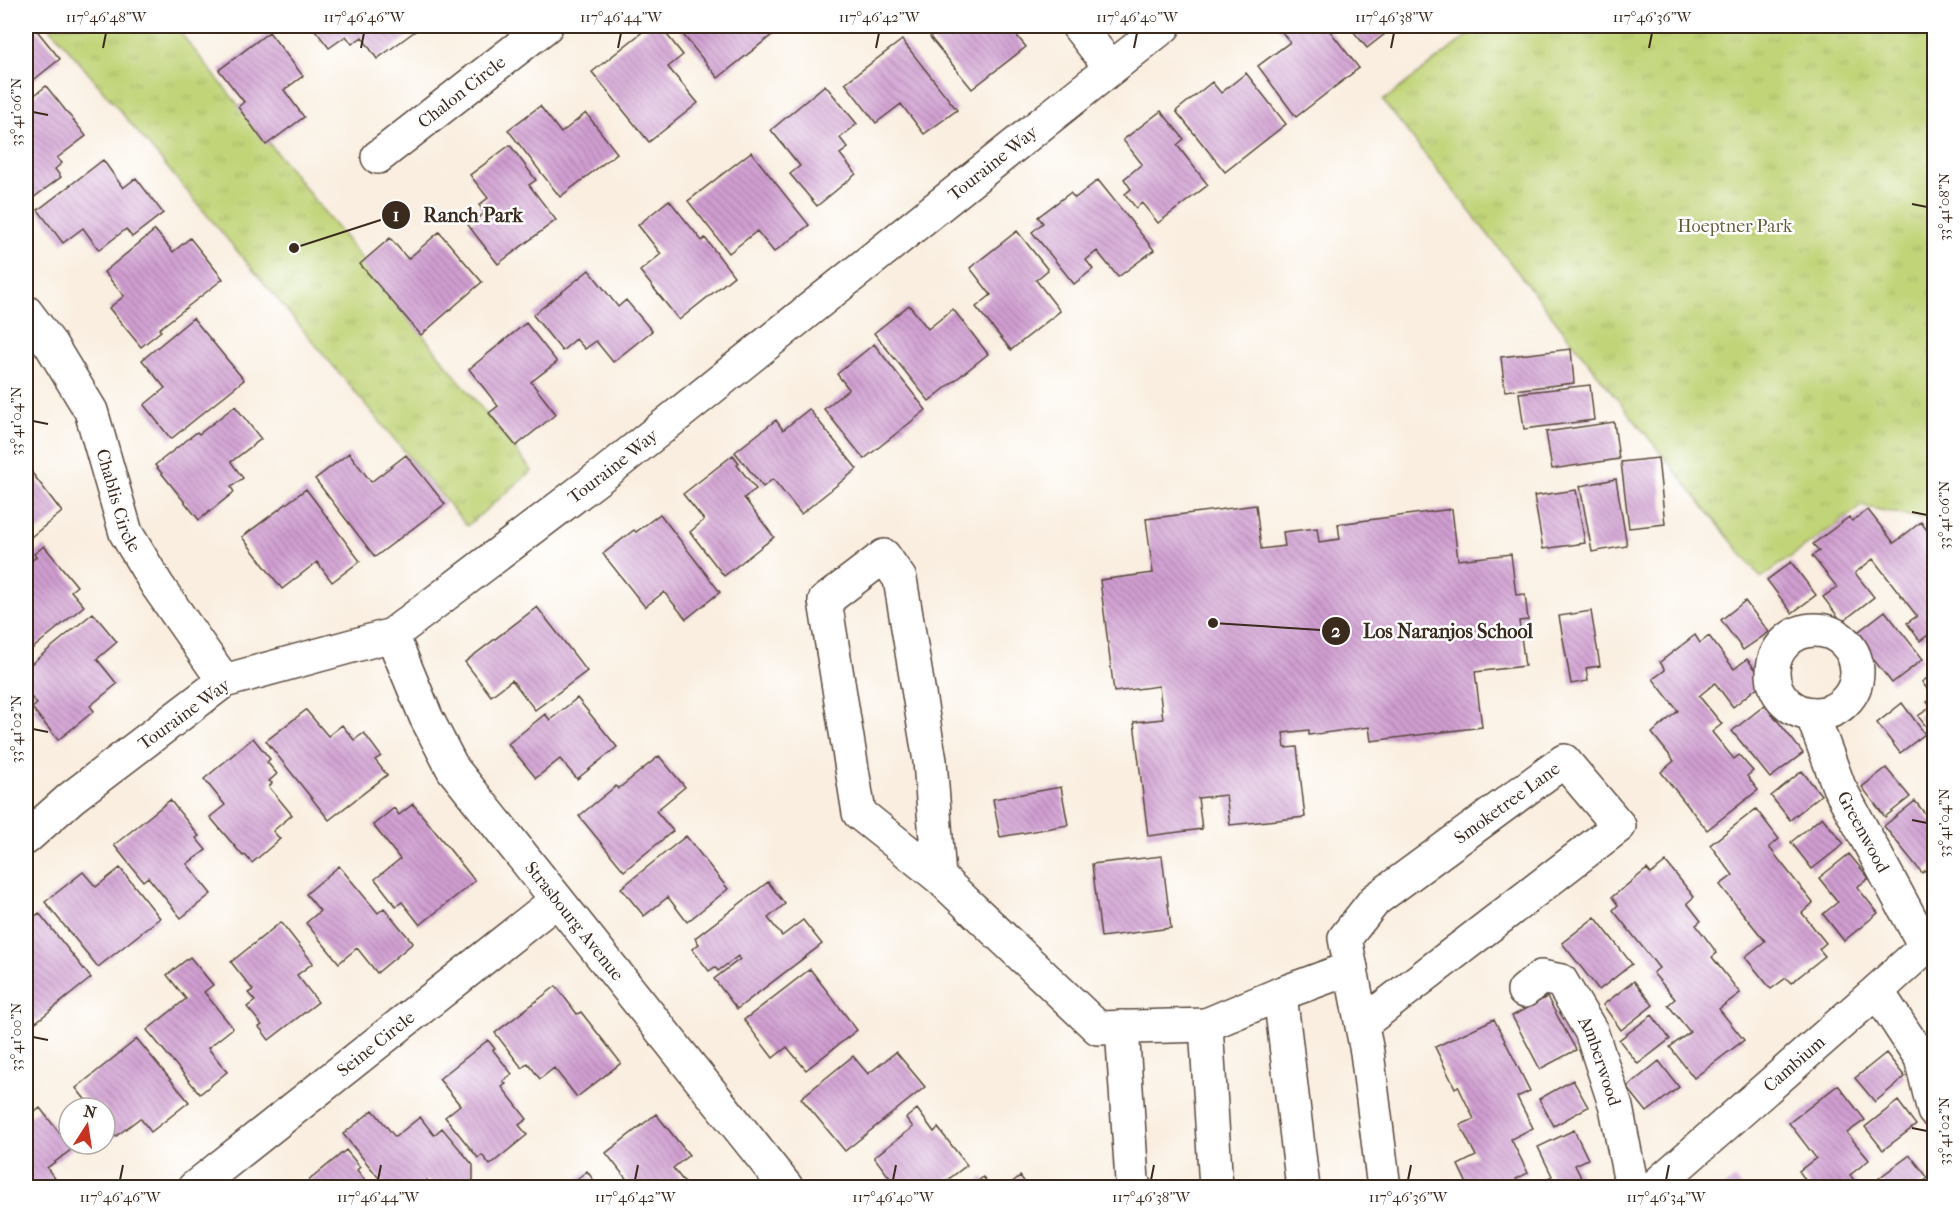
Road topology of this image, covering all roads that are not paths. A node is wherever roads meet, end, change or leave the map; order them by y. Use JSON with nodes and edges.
{"nodes":[{"id":1,"x":546,"y":26,"type":"edge"},
{"id":2,"x":1078,"y":26,"type":"edge"},
{"id":3,"x":1164,"y":26,"type":"edge"},
{"id":4,"x":1111,"y":68,"type":"junction"},
{"id":5,"x":378,"y":157,"type":"dead end"},
{"id":6,"x":26,"y":312,"type":"edge"},
{"id":7,"x":392,"y":635,"type":"junction"},
{"id":8,"x":224,"y":681,"type":"junction"},
{"id":9,"x":1812,"y":714,"type":"dead end"},
{"id":10,"x":26,"y":838,"type":"edge"},
{"id":11,"x":939,"y":877,"type":"junction"},
{"id":12,"x":557,"y":900,"type":"junction"},
{"id":13,"x":1930,"y":942,"type":"edge"},
{"id":14,"x":1351,"y":968,"type":"junction"},
{"id":15,"x":1524,"y":991,"type":"dead end"},
{"id":16,"x":1877,"y":991,"type":"junction"},
{"id":17,"x":1280,"y":994,"type":"junction"},
{"id":18,"x":1362,"y":1024,"type":"junction"},
{"id":19,"x":1206,"y":1025,"type":"junction"},
{"id":20,"x":1122,"y":1027,"type":"junction"},
{"id":21,"x":1935,"y":1111,"type":"edge"},
{"id":22,"x":194,"y":1188,"type":"edge"},
{"id":23,"x":788,"y":1188,"type":"edge"},
{"id":24,"x":1135,"y":1188,"type":"edge"},
{"id":25,"x":1216,"y":1188,"type":"edge"},
{"id":26,"x":1304,"y":1188,"type":"edge"},
{"id":27,"x":1384,"y":1188,"type":"edge"},
{"id":28,"x":1632,"y":1188,"type":"edge"},
{"id":29,"x":1653,"y":1188,"type":"edge"}],
"edges":[{"from":1,"to":5,"type":"street","name":"Chalon Circle"},
{"from":2,"to":4,"type":"street"},
{"from":3,"to":4,"type":"street","name":"Touraine Way"},
{"from":4,"to":7,"type":"street","name":"Touraine Way"},
{"from":6,"to":8,"type":"street","name":"Chablis Circle"},
{"from":7,"to":8,"type":"street","name":"Touraine Way"},
{"from":7,"to":12,"type":"street","name":"Strasbourg Avenue"},
{"from":8,"to":10,"type":"street","name":"Touraine Way"},
{"from":9,"to":13,"type":"street","name":"Greenwood"},
{"from":11,"to":11,"type":"street"},
{"from":11,"to":20,"type":"street"},
{"from":12,"to":22,"type":"street","name":"Seine Circle"},
{"from":12,"to":23,"type":"street","name":"Strasbourg Avenue"},
{"from":13,"to":16,"type":"street","name":"Cambium"},
{"from":14,"to":17,"type":"street"},
{"from":14,"to":18,"type":"street","name":"Smoketree Lane"},
{"from":14,"to":18,"type":"street","name":"Smoketree Lane"},
{"from":15,"to":28,"type":"street","name":"Amberwood"},
{"from":16,"to":21,"type":"street"},
{"from":16,"to":29,"type":"street","name":"Cambium"},
{"from":17,"to":19,"type":"street"},
{"from":17,"to":26,"type":"street"},
{"from":18,"to":27,"type":"street","name":"Smoketree Lane"},
{"from":19,"to":20,"type":"street"},
{"from":19,"to":25,"type":"street"},
{"from":20,"to":24,"type":"street"}]}
